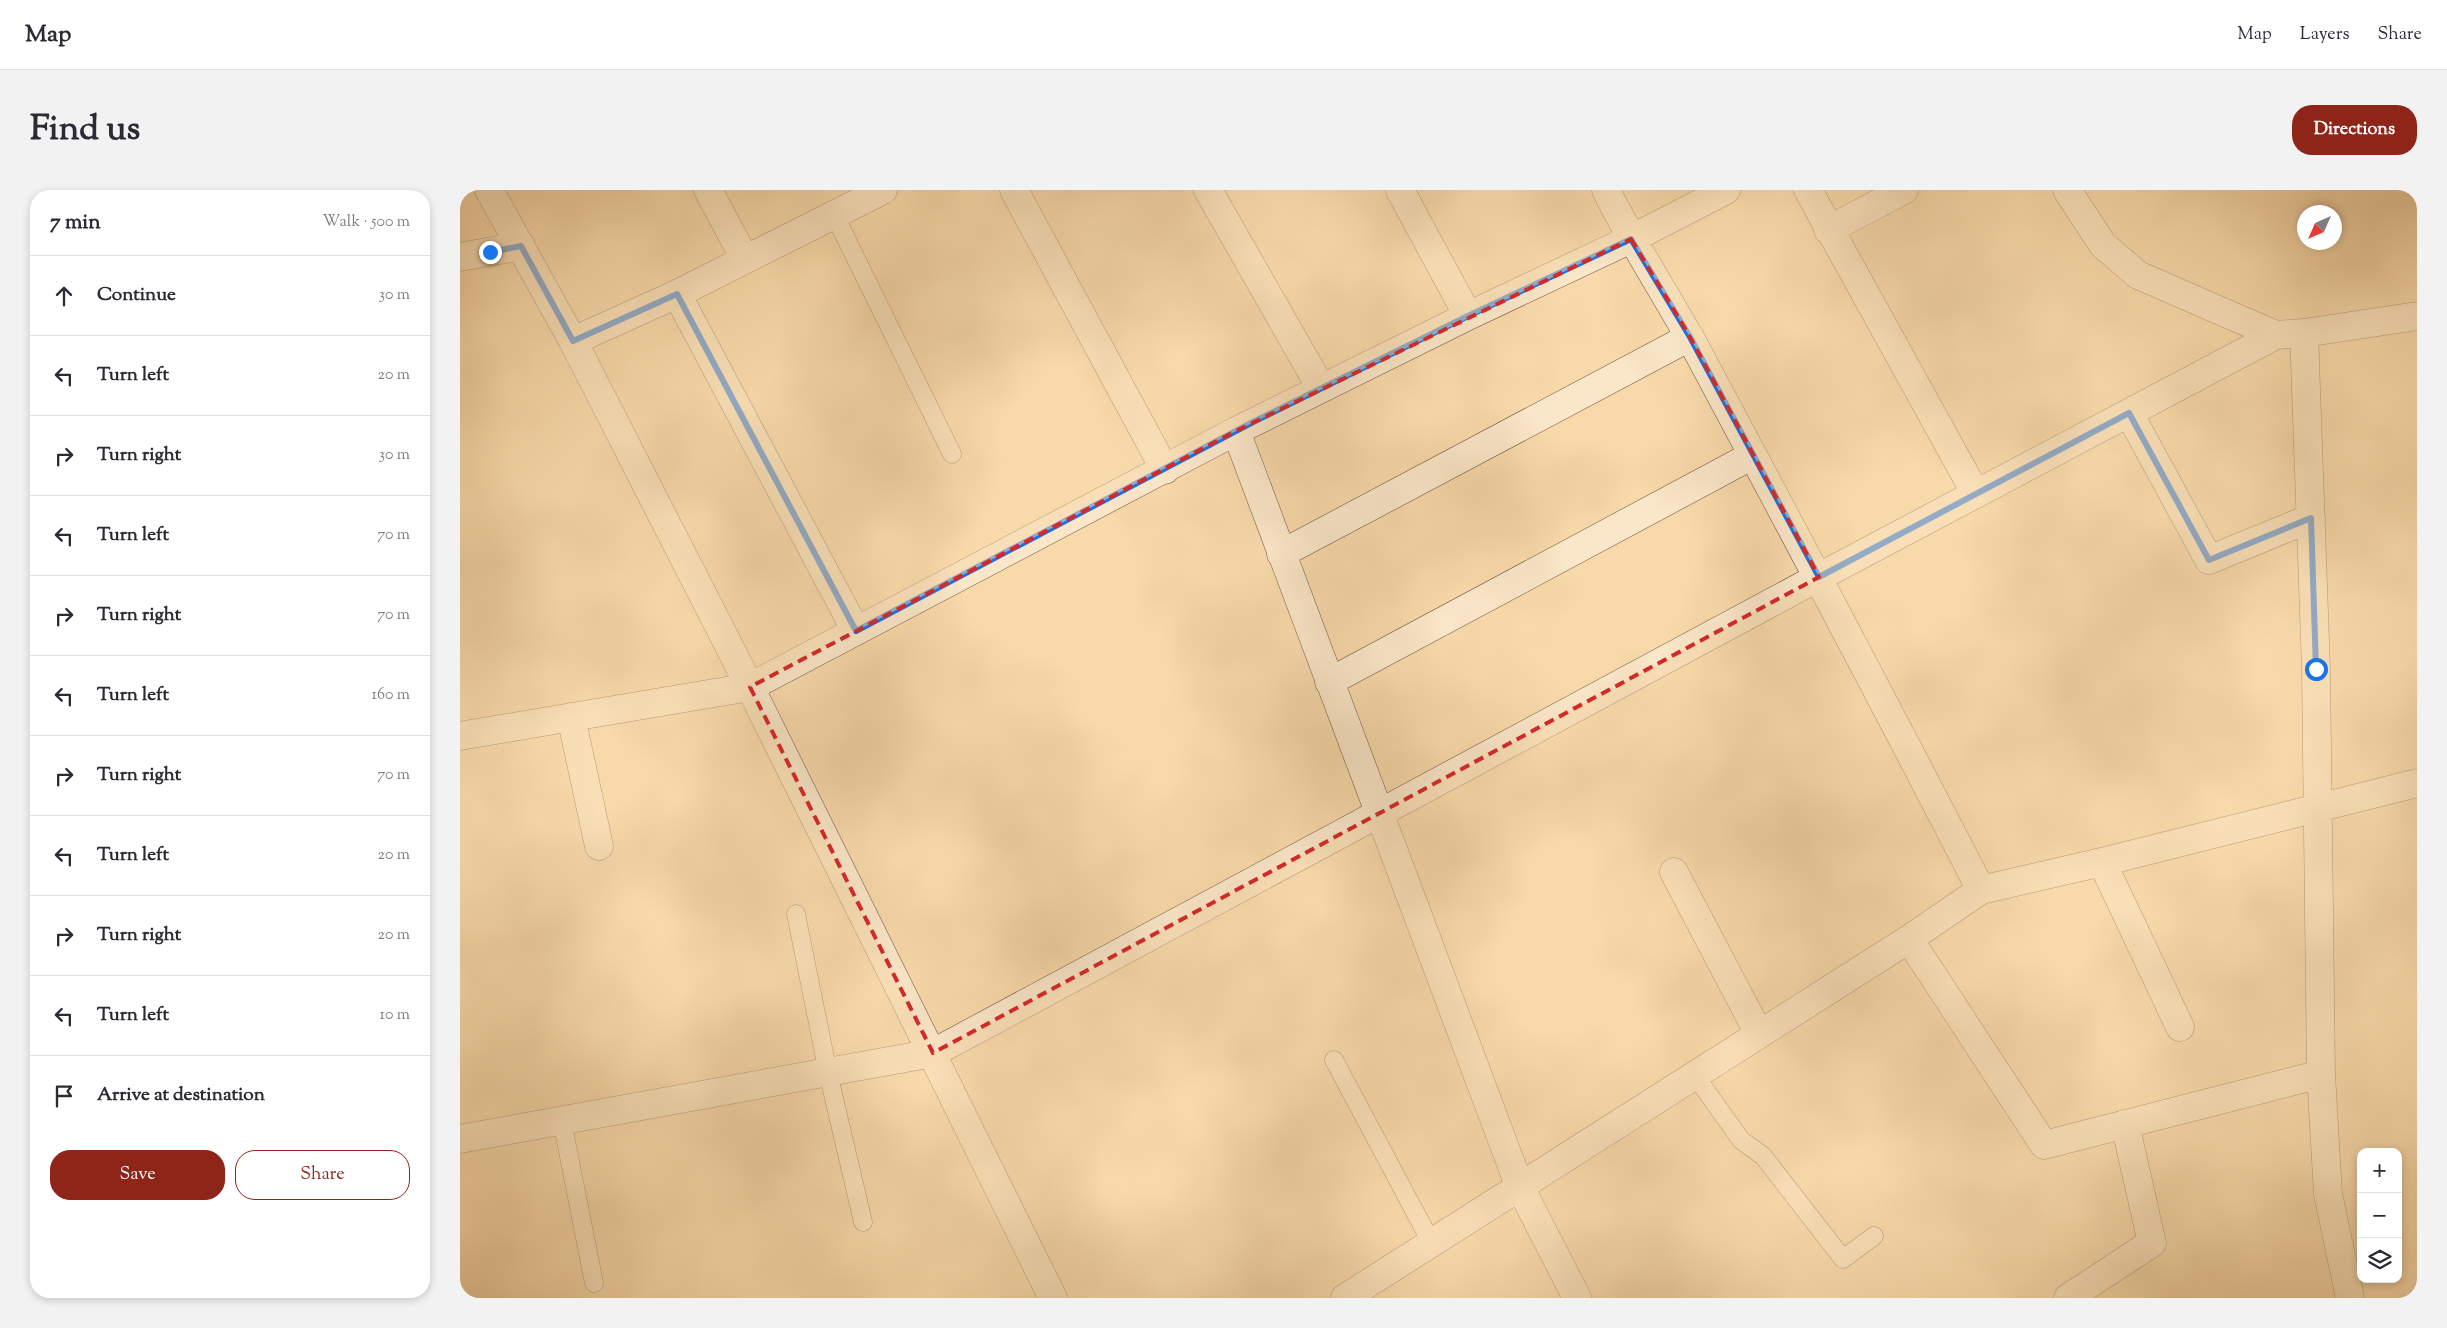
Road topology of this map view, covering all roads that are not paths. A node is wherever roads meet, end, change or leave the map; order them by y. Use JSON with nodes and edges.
{"nodes":[{"id":1,"x":489,"y":190,"type":"edge"},
{"id":2,"x":708,"y":190,"type":"edge"},
{"id":3,"x":883,"y":190,"type":"edge"},
{"id":4,"x":1014,"y":190,"type":"edge"},
{"id":5,"x":1208,"y":190,"type":"edge"},
{"id":6,"x":1400,"y":190,"type":"edge"},
{"id":7,"x":1606,"y":190,"type":"edge"},
{"id":8,"x":1726,"y":190,"type":"edge"},
{"id":9,"x":1808,"y":190,"type":"edge"},
{"id":10,"x":1904,"y":190,"type":"edge"},
{"id":11,"x":2067,"y":190,"type":"edge"},
{"id":12,"x":834,"y":214,"type":"junction"},
{"id":13,"x":1828,"y":230,"type":"junction"},
{"id":14,"x":1631,"y":239,"type":"junction"},
{"id":15,"x":521,"y":246,"type":"junction"},
{"id":16,"x":460,"y":257,"type":"edge"},
{"id":17,"x":745,"y":259,"type":"junction"},
{"id":18,"x":677,"y":294,"type":"junction"},
{"id":19,"x":1468,"y":316,"type":"junction"},
{"id":20,"x":2417,"y":316,"type":"edge"},
{"id":21,"x":2304,"y":333,"type":"junction"},
{"id":22,"x":2276,"y":335,"type":"junction"},
{"id":23,"x":1690,"y":337,"type":"junction"},
{"id":24,"x":573,"y":341,"type":"junction"},
{"id":25,"x":1321,"y":388,"type":"junction"},
{"id":26,"x":2129,"y":413,"type":"junction"},
{"id":27,"x":1236,"y":431,"type":"junction"},
{"id":28,"x":952,"y":454,"type":"dead end"},
{"id":29,"x":1753,"y":455,"type":"junction"},
{"id":30,"x":1165,"y":470,"type":"junction"},
{"id":31,"x":1976,"y":494,"type":"junction"},
{"id":32,"x":2311,"y":518,"type":"junction"},
{"id":33,"x":1280,"y":554,"type":"junction"},
{"id":34,"x":1819,"y":577,"type":"junction"},
{"id":35,"x":856,"y":631,"type":"junction"},
{"id":36,"x":1329,"y":682,"type":"junction"},
{"id":37,"x":750,"y":687,"type":"junction"},
{"id":38,"x":571,"y":717,"type":"junction"},
{"id":39,"x":460,"y":736,"type":"edge"},
{"id":40,"x":2417,"y":783,"type":"edge"},
{"id":41,"x":2318,"y":807,"type":"junction"},
{"id":42,"x":1379,"y":814,"type":"junction"},
{"id":43,"x":599,"y":846,"type":"dead end"},
{"id":44,"x":2102,"y":862,"type":"junction"},
{"id":45,"x":1674,"y":872,"type":"dead end"},
{"id":46,"x":1982,"y":890,"type":"junction"},
{"id":47,"x":796,"y":914,"type":"dead end"},
{"id":48,"x":1909,"y":938,"type":"junction"},
{"id":49,"x":2180,"y":1027,"type":"dead end"},
{"id":50,"x":1759,"y":1034,"type":"junction"},
{"id":51,"x":933,"y":1054,"type":"junction"},
{"id":52,"x":1334,"y":1060,"type":"dead end"},
{"id":53,"x":828,"y":1073,"type":"junction"},
{"id":54,"x":1694,"y":1074,"type":"junction"},
{"id":55,"x":2321,"y":1074,"type":"junction"},
{"id":56,"x":562,"y":1121,"type":"junction"},
{"id":57,"x":2125,"y":1124,"type":"junction"},
{"id":58,"x":460,"y":1139,"type":"edge"},
{"id":59,"x":1520,"y":1185,"type":"junction"},
{"id":60,"x":863,"y":1222,"type":"dead end"},
{"id":61,"x":1874,"y":1236,"type":"dead end"},
{"id":62,"x":1431,"y":1242,"type":"junction"},
{"id":63,"x":594,"y":1283,"type":"dead end"},
{"id":64,"x":1052,"y":1298,"type":"edge"},
{"id":65,"x":1345,"y":1298,"type":"edge"},
{"id":66,"x":1577,"y":1298,"type":"edge"},
{"id":67,"x":2068,"y":1298,"type":"edge"},
{"id":68,"x":2350,"y":1298,"type":"edge"}],
"edges":[{"from":1,"to":15,"type":"street"},
{"from":2,"to":17,"type":"street"},
{"from":3,"to":12,"type":"street"},
{"from":4,"to":30,"type":"street"},
{"from":5,"to":25,"type":"street"},
{"from":6,"to":19,"type":"street"},
{"from":7,"to":14,"type":"street"},
{"from":8,"to":14,"type":"street"},
{"from":9,"to":13,"type":"street"},
{"from":10,"to":13,"type":"street"},
{"from":11,"to":22,"type":"street"},
{"from":12,"to":17,"type":"street"},
{"from":12,"to":28,"type":"lane"},
{"from":13,"to":31,"type":"street"},
{"from":14,"to":19,"type":"street"},
{"from":14,"to":23,"type":"street"},
{"from":15,"to":16,"type":"street"},
{"from":15,"to":24,"type":"street"},
{"from":17,"to":18,"type":"street"},
{"from":18,"to":24,"type":"street"},
{"from":18,"to":35,"type":"street"},
{"from":19,"to":25,"type":"street"},
{"from":20,"to":21,"type":"street"},
{"from":21,"to":22,"type":"street"},
{"from":21,"to":32,"type":"street"},
{"from":22,"to":26,"type":"street"},
{"from":23,"to":29,"type":"street"},
{"from":23,"to":33,"type":"street"},
{"from":24,"to":37,"type":"street"},
{"from":25,"to":27,"type":"street"},
{"from":26,"to":31,"type":"street"},
{"from":26,"to":32,"type":"street"},
{"from":27,"to":30,"type":"street"},
{"from":27,"to":33,"type":"street"},
{"from":29,"to":34,"type":"street"},
{"from":29,"to":36,"type":"street"},
{"from":30,"to":35,"type":"street"},
{"from":31,"to":34,"type":"street"},
{"from":32,"to":41,"type":"street"},
{"from":33,"to":36,"type":"street"},
{"from":34,"to":42,"type":"street"},
{"from":34,"to":46,"type":"street"},
{"from":35,"to":37,"type":"street"},
{"from":36,"to":42,"type":"street"},
{"from":37,"to":38,"type":"street"},
{"from":37,"to":51,"type":"street"},
{"from":38,"to":39,"type":"street"},
{"from":38,"to":43,"type":"street"},
{"from":40,"to":41,"type":"street"},
{"from":41,"to":44,"type":"street"},
{"from":41,"to":55,"type":"street"},
{"from":42,"to":51,"type":"street"},
{"from":42,"to":59,"type":"street"},
{"from":44,"to":46,"type":"street"},
{"from":44,"to":49,"type":"street"},
{"from":45,"to":50,"type":"street"},
{"from":46,"to":48,"type":"street"},
{"from":47,"to":53,"type":"lane"},
{"from":48,"to":50,"type":"street"},
{"from":48,"to":57,"type":"street"},
{"from":50,"to":54,"type":"street"},
{"from":51,"to":53,"type":"street"},
{"from":51,"to":64,"type":"street"},
{"from":52,"to":62,"type":"lane"},
{"from":53,"to":56,"type":"street"},
{"from":53,"to":60,"type":"lane"},
{"from":54,"to":59,"type":"street"},
{"from":54,"to":61,"type":"lane"},
{"from":55,"to":57,"type":"street"},
{"from":55,"to":68,"type":"street"},
{"from":56,"to":58,"type":"street"},
{"from":56,"to":63,"type":"lane"},
{"from":57,"to":67,"type":"street"},
{"from":59,"to":62,"type":"street"},
{"from":59,"to":66,"type":"street"},
{"from":62,"to":65,"type":"street"}]}
